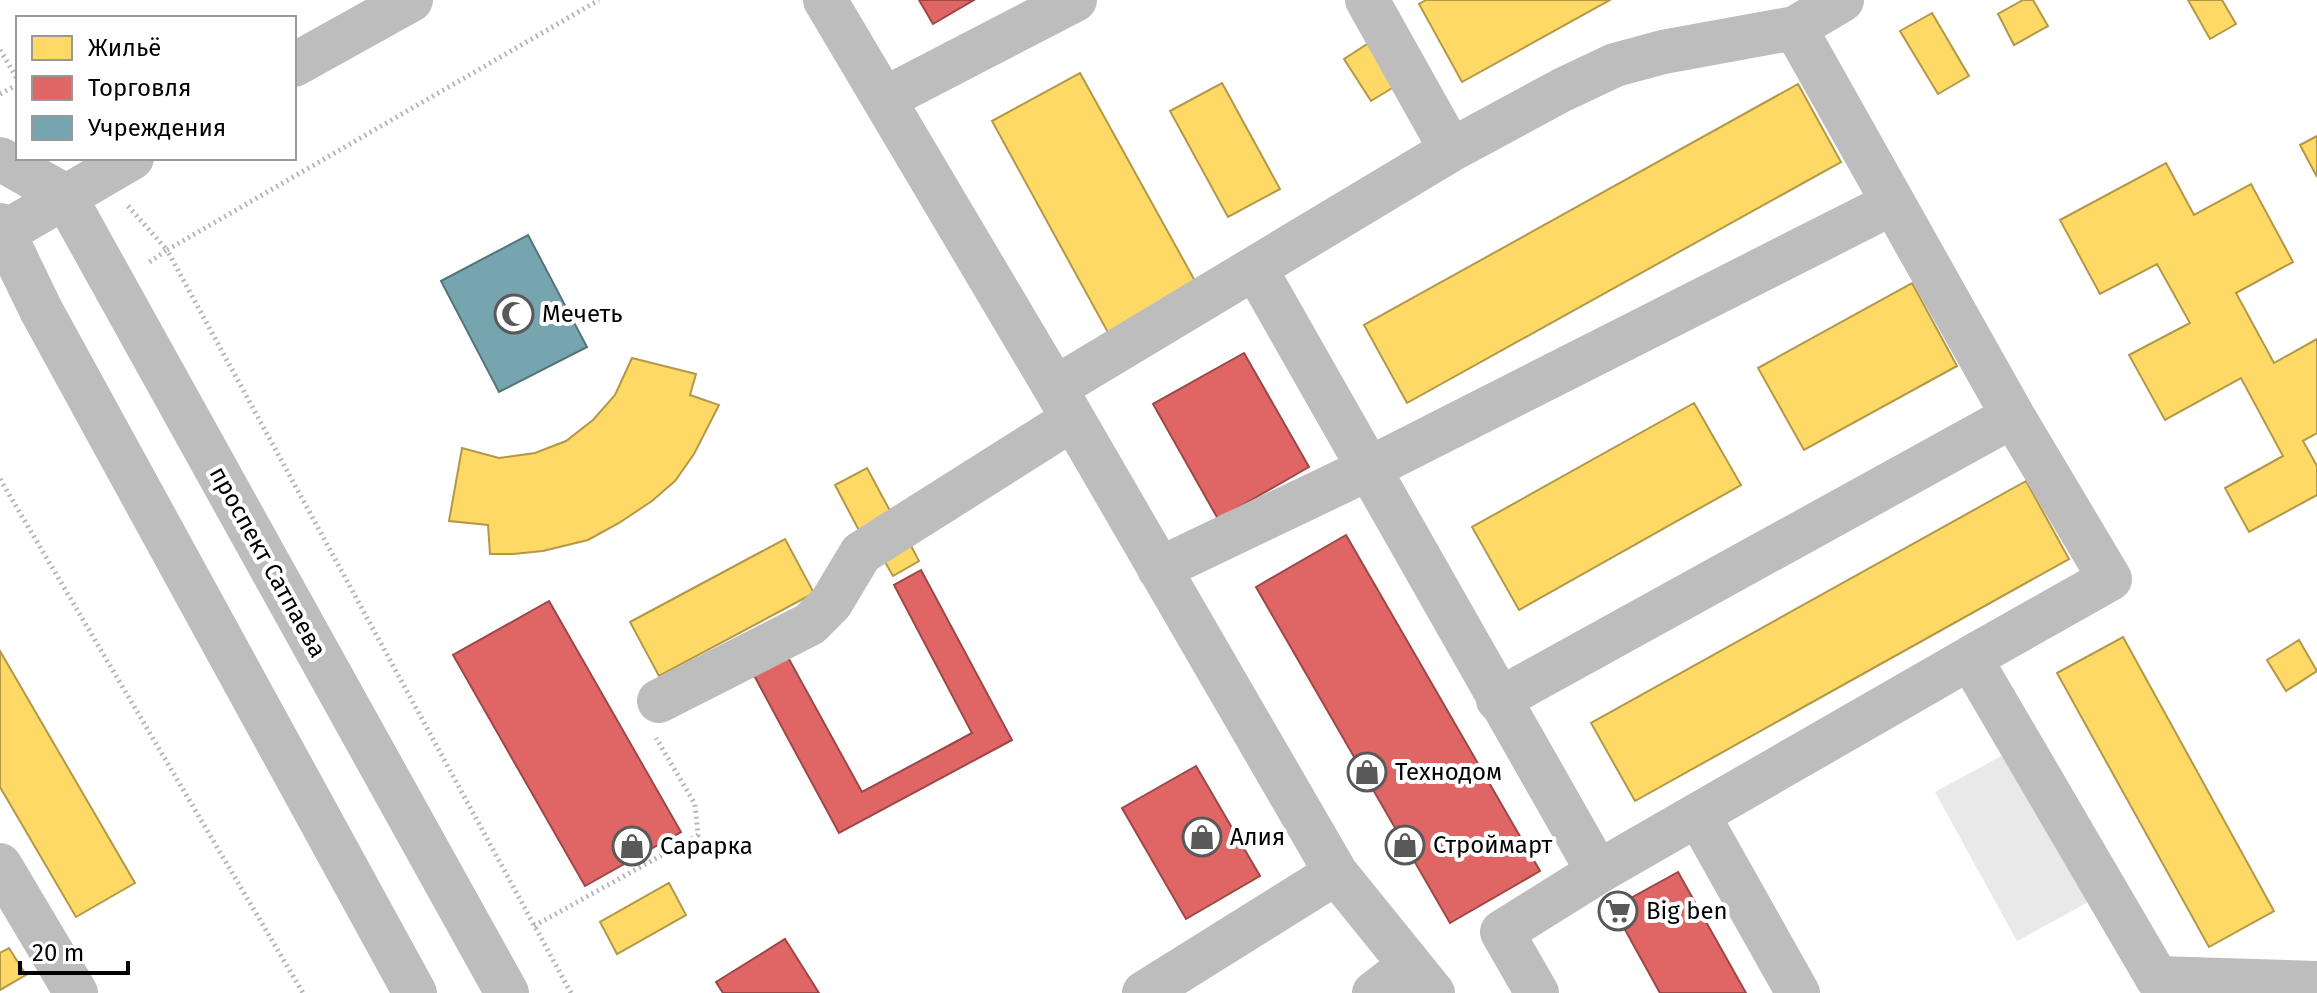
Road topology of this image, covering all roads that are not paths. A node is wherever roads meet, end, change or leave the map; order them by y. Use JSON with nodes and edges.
{"nodes":[{"id":1,"x":411,"y":0,"type":"edge"},
{"id":2,"x":825,"y":0,"type":"edge"},
{"id":3,"x":1075,"y":0,"type":"edge"},
{"id":4,"x":1367,"y":0,"type":"edge"},
{"id":5,"x":1842,"y":0,"type":"edge"},
{"id":6,"x":1795,"y":28,"type":"junction"},
{"id":7,"x":296,"y":64,"type":"edge"},
{"id":8,"x":884,"y":99,"type":"junction"},
{"id":9,"x":1451,"y":150,"type":"junction"},
{"id":10,"x":0,"y":159,"type":"edge"},
{"id":11,"x":128,"y":160,"type":"edge"},
{"id":12,"x":64,"y":195,"type":"junction"},
{"id":13,"x":1893,"y":203,"type":"junction"},
{"id":14,"x":1,"y":231,"type":"edge"},
{"id":15,"x":1255,"y":268,"type":"junction"},
{"id":16,"x":1064,"y":403,"type":"junction"},
{"id":17,"x":2013,"y":416,"type":"junction"},
{"id":18,"x":1368,"y":469,"type":"junction"},
{"id":19,"x":1159,"y":569,"type":"junction"},
{"id":20,"x":1970,"y":658,"type":"junction"},
{"id":21,"x":1498,"y":700,"type":"junction"},
{"id":22,"x":659,"y":701,"type":"road end"},
{"id":23,"x":1698,"y":815,"type":"junction"},
{"id":24,"x":0,"y":865,"type":"edge"},
{"id":25,"x":1598,"y":872,"type":"junction"},
{"id":26,"x":1336,"y":873,"type":"junction"},
{"id":27,"x":1422,"y":979,"type":"edge"},
{"id":28,"x":2317,"y":983,"type":"edge"},
{"id":29,"x":2144,"y":986,"type":"edge"},
{"id":30,"x":498,"y":990,"type":"edge"},
{"id":31,"x":76,"y":993,"type":"edge"},
{"id":32,"x":415,"y":993,"type":"edge"},
{"id":33,"x":1144,"y":993,"type":"edge"},
{"id":34,"x":1374,"y":993,"type":"edge"},
{"id":35,"x":1537,"y":993,"type":"edge"},
{"id":36,"x":1798,"y":993,"type":"edge"}],
"edges":[{"from":1,"to":7,"type":"street"},
{"from":2,"to":8,"type":"street"},
{"from":3,"to":8,"type":"street"},
{"from":4,"to":9,"type":"street"},
{"from":5,"to":6,"type":"street"},
{"from":6,"to":9,"type":"street"},
{"from":6,"to":13,"type":"street"},
{"from":8,"to":16,"type":"street"},
{"from":9,"to":15,"type":"street"},
{"from":10,"to":12,"type":"street"},
{"from":11,"to":12,"type":"street"},
{"from":12,"to":14,"type":"street"},
{"from":12,"to":30,"type":"street","name":"проспект Сатпаева"},
{"from":13,"to":17,"type":"street"},
{"from":13,"to":18,"type":"street"},
{"from":14,"to":32,"type":"street"},
{"from":15,"to":16,"type":"street"},
{"from":15,"to":18,"type":"street"},
{"from":16,"to":19,"type":"street"},
{"from":16,"to":22,"type":"street"},
{"from":17,"to":20,"type":"street"},
{"from":17,"to":21,"type":"street"},
{"from":18,"to":19,"type":"street"},
{"from":18,"to":21,"type":"street"},
{"from":19,"to":26,"type":"street"},
{"from":20,"to":23,"type":"street"},
{"from":20,"to":29,"type":"street"},
{"from":21,"to":25,"type":"street"},
{"from":23,"to":25,"type":"street"},
{"from":23,"to":36,"type":"street"},
{"from":24,"to":31,"type":"street"},
{"from":25,"to":35,"type":"street"},
{"from":26,"to":27,"type":"street"},
{"from":26,"to":33,"type":"street"},
{"from":27,"to":34,"type":"street"},
{"from":28,"to":29,"type":"street"}]}
